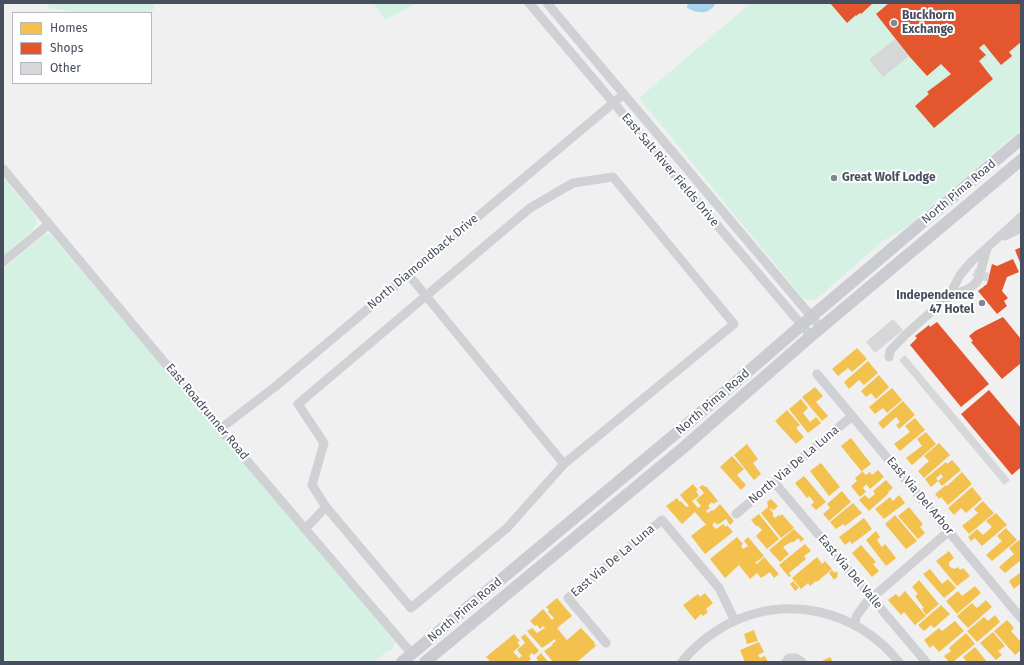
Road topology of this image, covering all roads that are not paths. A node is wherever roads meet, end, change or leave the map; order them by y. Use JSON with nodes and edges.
{"nodes":[{"id":1,"x":529,"y":3,"type":"edge"},
{"id":2,"x":546,"y":3,"type":"edge"},
{"id":3,"x":624,"y":94,"type":"junction"},
{"id":4,"x":613,"y":103,"type":"junction"},
{"id":5,"x":1021,"y":139,"type":"edge"},
{"id":6,"x":1021,"y":152,"type":"edge"},
{"id":7,"x":1021,"y":160,"type":"edge"},
{"id":8,"x":3,"y":169,"type":"edge"},
{"id":9,"x":944,"y":204,"type":"junction"},
{"id":10,"x":1021,"y":217,"type":"edge"},
{"id":11,"x":49,"y":224,"type":"junction"},
{"id":12,"x":1021,"y":228,"type":"edge"},
{"id":13,"x":995,"y":241,"type":"junction"},
{"id":14,"x":987,"y":248,"type":"junction"},
{"id":15,"x":3,"y":262,"type":"edge"},
{"id":16,"x":408,"y":274,"type":"junction"},
{"id":17,"x":426,"y":296,"type":"junction"},
{"id":18,"x":949,"y":296,"type":"junction"},
{"id":19,"x":812,"y":317,"type":"junction"},
{"id":20,"x":802,"y":326,"type":"junction"},
{"id":21,"x":821,"y":328,"type":"junction"},
{"id":22,"x":811,"y":336,"type":"junction"},
{"id":23,"x":890,"y":357,"type":"dead end"},
{"id":24,"x":817,"y":374,"type":"dead end"},
{"id":25,"x":852,"y":416,"type":"junction"},
{"id":26,"x":220,"y":429,"type":"junction"},
{"id":27,"x":564,"y":464,"type":"junction"},
{"id":28,"x":774,"y":482,"type":"junction"},
{"id":29,"x":326,"y":507,"type":"junction"},
{"id":30,"x":736,"y":514,"type":"dead end"},
{"id":31,"x":306,"y":529,"type":"junction"},
{"id":32,"x":949,"y":531,"type":"junction"},
{"id":33,"x":872,"y":597,"type":"junction"},
{"id":34,"x":1021,"y":618,"type":"edge"},
{"id":35,"x":735,"y":621,"type":"junction"},
{"id":36,"x":854,"y":624,"type":"junction"},
{"id":37,"x":606,"y":643,"type":"dead end"},
{"id":38,"x":407,"y":658,"type":"edge"},
{"id":39,"x":425,"y":662,"type":"edge"},
{"id":40,"x":682,"y":662,"type":"edge"},
{"id":41,"x":786,"y":662,"type":"edge"},
{"id":42,"x":802,"y":662,"type":"edge"},
{"id":43,"x":899,"y":662,"type":"edge"},
{"id":44,"x":926,"y":662,"type":"edge"}],
"edges":[{"from":1,"to":4,"type":"street","name":"East Salt River Fields Drive"},
{"from":2,"to":3,"type":"street","name":"East Salt River Fields Drive"},
{"from":3,"to":4,"type":"street","name":"North Diamondback Drive"},
{"from":3,"to":19,"type":"street","name":"East Salt River Fields Drive"},
{"from":4,"to":16,"type":"street","name":"North Diamondback Drive"},
{"from":4,"to":20,"type":"street","name":"East Salt River Fields Drive"},
{"from":5,"to":9,"type":"main road","name":"North Pima Road"},
{"from":6,"to":9,"type":"main road"},
{"from":7,"to":21,"type":"main road","name":"North Pima Road"},
{"from":8,"to":11,"type":"street","name":"East Roadrunner Road"},
{"from":9,"to":19,"type":"main road","name":"North Pima Road"},
{"from":10,"to":13,"type":"street"},
{"from":11,"to":15,"type":"street"},
{"from":11,"to":26,"type":"street","name":"East Roadrunner Road"},
{"from":12,"to":13,"type":"street"},
{"from":13,"to":14,"type":"street"},
{"from":14,"to":18,"type":"street"},
{"from":14,"to":18,"type":"street"},
{"from":16,"to":17,"type":"street"},
{"from":16,"to":26,"type":"street","name":"North Diamondback Drive"},
{"from":17,"to":27,"type":"street"},
{"from":17,"to":27,"type":"street"},
{"from":17,"to":29,"type":"street"},
{"from":18,"to":23,"type":"street"},
{"from":19,"to":20,"type":"main road","name":"North Pima Road"},
{"from":19,"to":21,"type":"street","name":"East Salt River Fields Drive"},
{"from":20,"to":22,"type":"street","name":"East Salt River Fields Drive"},
{"from":20,"to":38,"type":"main road","name":"North Pima Road"},
{"from":21,"to":22,"type":"main road","name":"North Pima Road"},
{"from":22,"to":39,"type":"main road","name":"North Pima Road"},
{"from":24,"to":25,"type":"street","name":"East Via Del Arbor"},
{"from":25,"to":28,"type":"street","name":"North Via De La Luna"},
{"from":25,"to":32,"type":"street","name":"East Via Del Arbor"},
{"from":26,"to":31,"type":"street","name":"East Roadrunner Road"},
{"from":27,"to":29,"type":"street"},
{"from":28,"to":30,"type":"street","name":"North Via De La Luna"},
{"from":28,"to":33,"type":"street","name":"East Via Del Valle"},
{"from":29,"to":31,"type":"street"},
{"from":31,"to":38,"type":"street","name":"East Roadrunner Road"},
{"from":32,"to":33,"type":"street"},
{"from":32,"to":34,"type":"street","name":"East Via Del Arbor"},
{"from":33,"to":36,"type":"street"},
{"from":33,"to":44,"type":"street","name":"East Via Del Valle"},
{"from":35,"to":36,"type":"street"},
{"from":35,"to":37,"type":"street","name":"East Via De La Luna"},
{"from":35,"to":40,"type":"street"},
{"from":36,"to":43,"type":"street"},
{"from":41,"to":42,"type":"street"}]}
